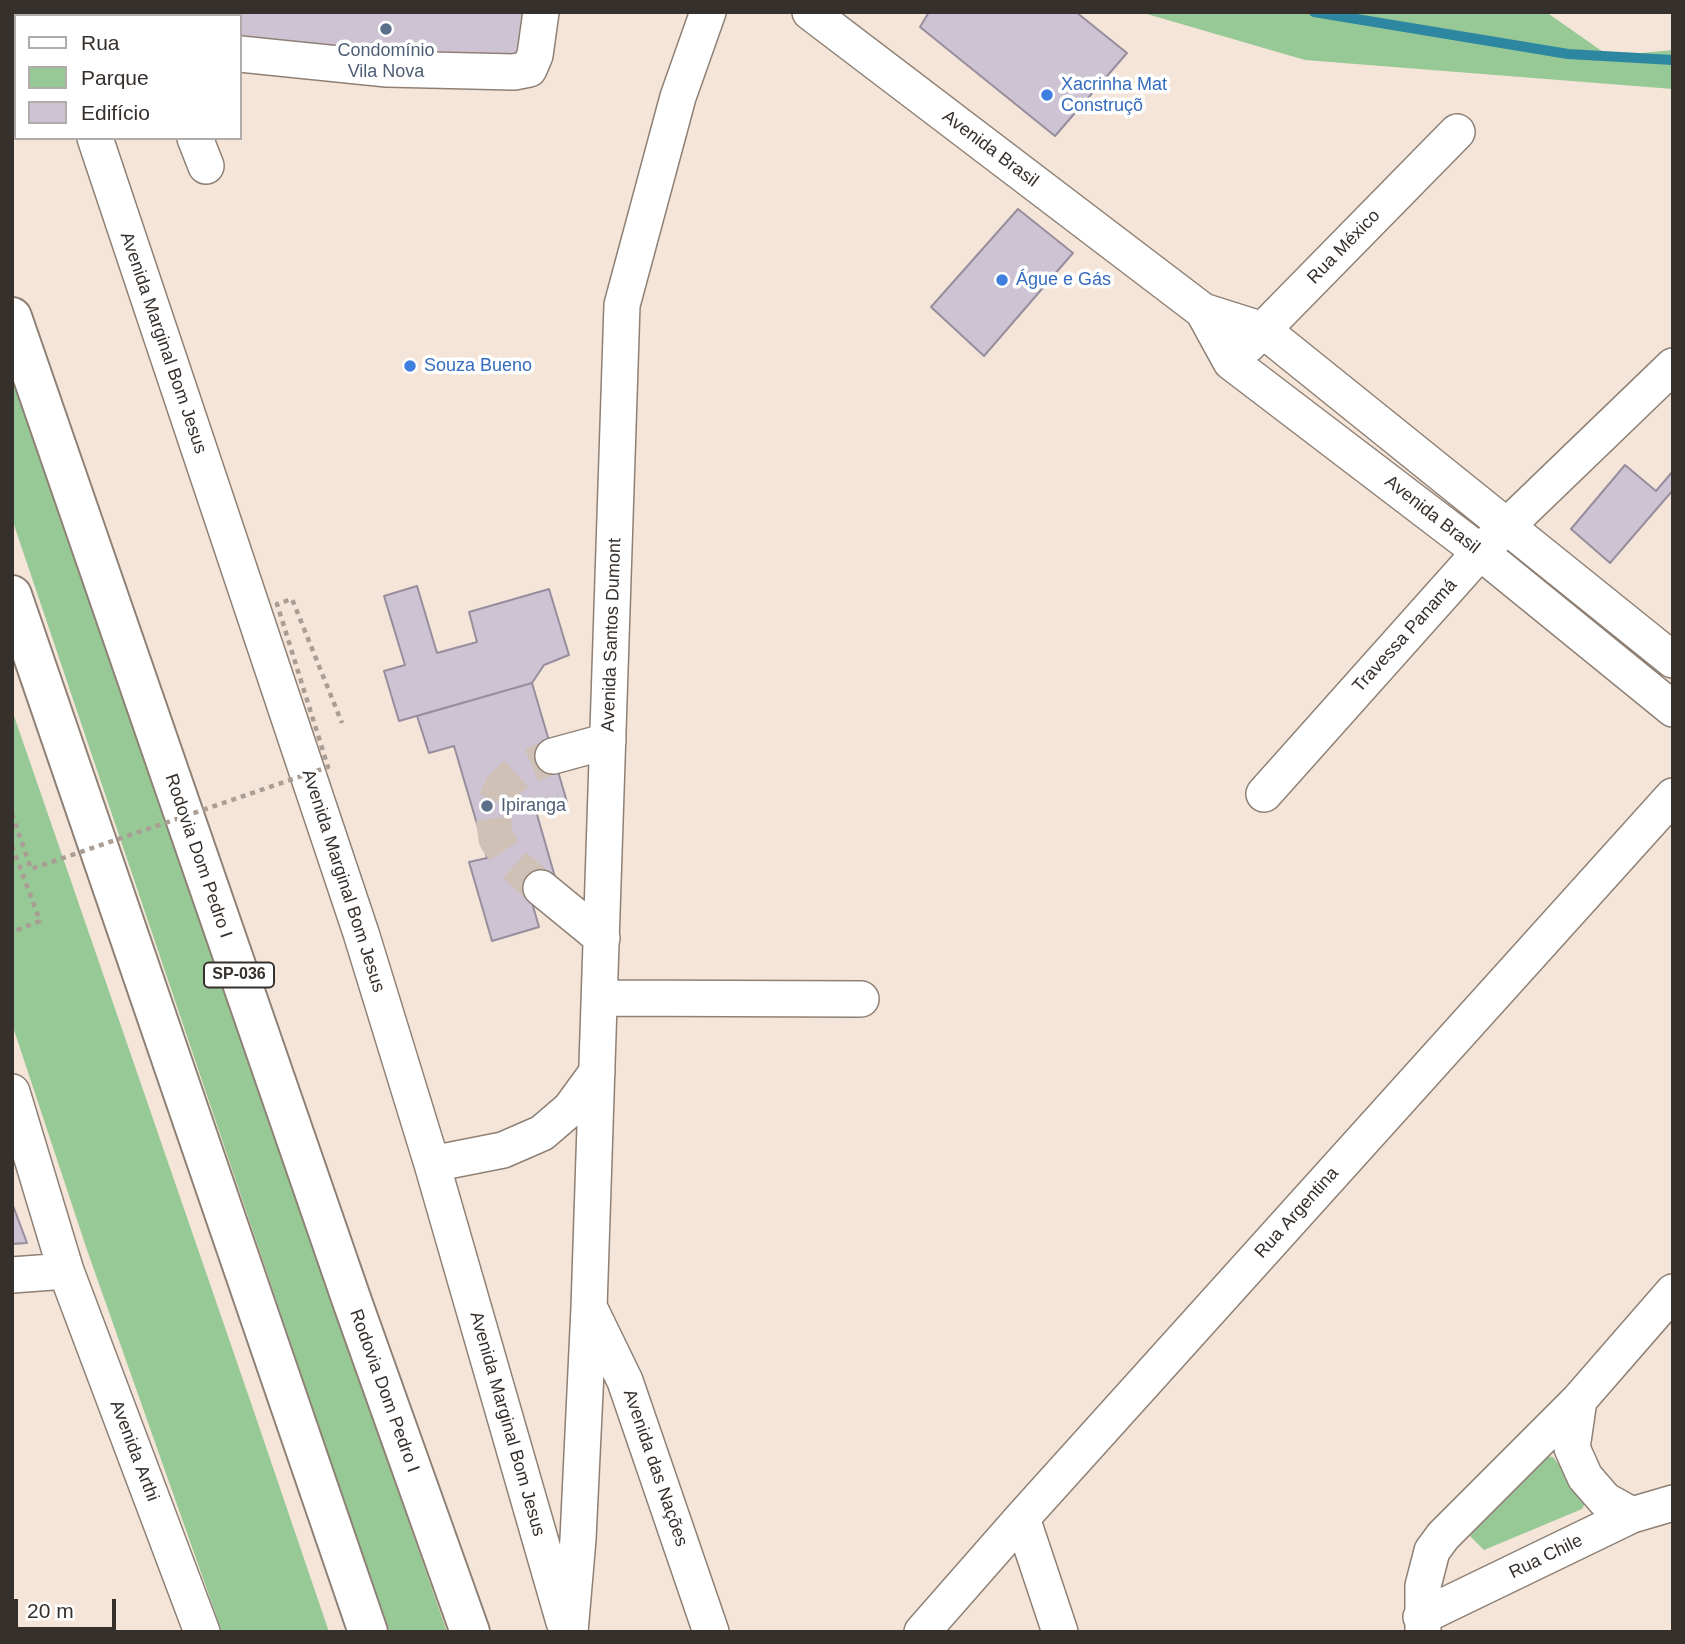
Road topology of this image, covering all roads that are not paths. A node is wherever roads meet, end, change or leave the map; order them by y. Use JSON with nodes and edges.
{"nodes":[{"id":1,"x":541,"y":12,"type":"edge"},
{"id":2,"x":708,"y":12,"type":"edge"},
{"id":3,"x":810,"y":12,"type":"edge"},
{"id":4,"x":242,"y":54,"type":"edge"},
{"id":5,"x":1457,"y":132,"type":"dead end"},
{"id":6,"x":95,"y":140,"type":"edge"},
{"id":7,"x":1203,"y":312,"type":"junction"},
{"id":8,"x":12,"y":317,"type":"edge"},
{"id":9,"x":1263,"y":330,"type":"junction"},
{"id":10,"x":1231,"y":362,"type":"junction"},
{"id":11,"x":1673,"y":366,"type":"edge"},
{"id":12,"x":1409,"y":448,"type":"junction"},
{"id":13,"x":1387,"y":479,"type":"junction"},
{"id":14,"x":1505,"y":526,"type":"junction"},
{"id":15,"x":1480,"y":552,"type":"junction"},
{"id":16,"x":12,"y":595,"type":"edge"},
{"id":17,"x":1673,"y":660,"type":"edge"},
{"id":18,"x":1673,"y":709,"type":"edge"},
{"id":19,"x":608,"y":741,"type":"junction"},
{"id":20,"x":553,"y":755,"type":"tunnel mouth"},
{"id":21,"x":1264,"y":794,"type":"dead end"},
{"id":22,"x":1673,"y":796,"type":"edge"},
{"id":23,"x":541,"y":888,"type":"tunnel mouth"},
{"id":24,"x":602,"y":938,"type":"junction"},
{"id":25,"x":600,"y":998,"type":"junction"},
{"id":26,"x":861,"y":999,"type":"dead end"},
{"id":27,"x":597,"y":1072,"type":"junction"},
{"id":28,"x":12,"y":1092,"type":"edge"},
{"id":29,"x":432,"y":1164,"type":"junction"},
{"id":30,"x":66,"y":1271,"type":"junction"},
{"id":31,"x":12,"y":1275,"type":"edge"},
{"id":32,"x":1673,"y":1292,"type":"edge"},
{"id":33,"x":589,"y":1308,"type":"junction"},
{"id":34,"x":1579,"y":1400,"type":"junction"},
{"id":35,"x":1673,"y":1503,"type":"edge"},
{"id":36,"x":1632,"y":1515,"type":"junction"},
{"id":37,"x":1022,"y":1517,"type":"junction"},
{"id":38,"x":1422,"y":1624,"type":"edge"},
{"id":39,"x":202,"y":1632,"type":"edge"},
{"id":40,"x":368,"y":1632,"type":"edge"},
{"id":41,"x":470,"y":1632,"type":"edge"},
{"id":42,"x":568,"y":1632,"type":"edge"},
{"id":43,"x":711,"y":1632,"type":"edge"},
{"id":44,"x":922,"y":1632,"type":"edge"},
{"id":45,"x":1060,"y":1632,"type":"edge"}],
"edges":[{"from":1,"to":4,"type":"street"},
{"from":2,"to":19,"type":"street","name":"Avenida Santos Dumont"},
{"from":3,"to":7,"type":"street","name":"Avenida Brasil"},
{"from":5,"to":9,"type":"street","name":"Rua México"},
{"from":6,"to":29,"type":"street","name":"Avenida Marginal Bom Jesus"},
{"from":7,"to":9,"type":"street","name":"Avenida Brasil"},
{"from":7,"to":10,"type":"street","name":"Avenida Brasil"},
{"from":8,"to":41,"type":"highway","name":"Rodovia Dom Pedro I","number":"SP-036"},
{"from":9,"to":10,"type":"street","name":"Rua México"},
{"from":9,"to":12,"type":"street","name":"Avenida Brasil"},
{"from":10,"to":13,"type":"street","name":"Avenida Brasil"},
{"from":11,"to":14,"type":"street","name":"Travessa Panamá"},
{"from":12,"to":13,"type":"street"},
{"from":12,"to":14,"type":"street","name":"Avenida Brasil"},
{"from":13,"to":15,"type":"street","name":"Avenida Brasil"},
{"from":14,"to":15,"type":"street","name":"Travessa Panamá"},
{"from":14,"to":17,"type":"street","name":"Avenida Brasil"},
{"from":15,"to":18,"type":"street","name":"Avenida Brasil"},
{"from":15,"to":21,"type":"street","name":"Travessa Panamá"},
{"from":16,"to":40,"type":"highway"},
{"from":19,"to":20,"type":"street"},
{"from":19,"to":24,"type":"street","name":"Avenida Santos Dumont"},
{"from":22,"to":37,"type":"street","name":"Rua Argentina"},
{"from":23,"to":24,"type":"street"},
{"from":24,"to":25,"type":"street","name":"Avenida Santos Dumont"},
{"from":25,"to":26,"type":"street"},
{"from":25,"to":27,"type":"street","name":"Avenida Santos Dumont"},
{"from":27,"to":29,"type":"street"},
{"from":27,"to":33,"type":"street","name":"Avenida Santos Dumont"},
{"from":28,"to":30,"type":"street","name":"Avenida Arthi"},
{"from":29,"to":42,"type":"street","name":"Avenida Marginal Bom Jesus"},
{"from":30,"to":31,"type":"street"},
{"from":30,"to":39,"type":"street","name":"Avenida Arthi"},
{"from":32,"to":34,"type":"street"},
{"from":33,"to":42,"type":"street","name":"Avenida Santos Dumont"},
{"from":33,"to":43,"type":"street","name":"Avenida das Nações"},
{"from":34,"to":36,"type":"street"},
{"from":34,"to":38,"type":"street"},
{"from":35,"to":36,"type":"street","name":"Rua Chile"},
{"from":36,"to":38,"type":"street","name":"Rua Chile"},
{"from":37,"to":44,"type":"street","name":"Rua Argentina"},
{"from":37,"to":45,"type":"street"}]}
